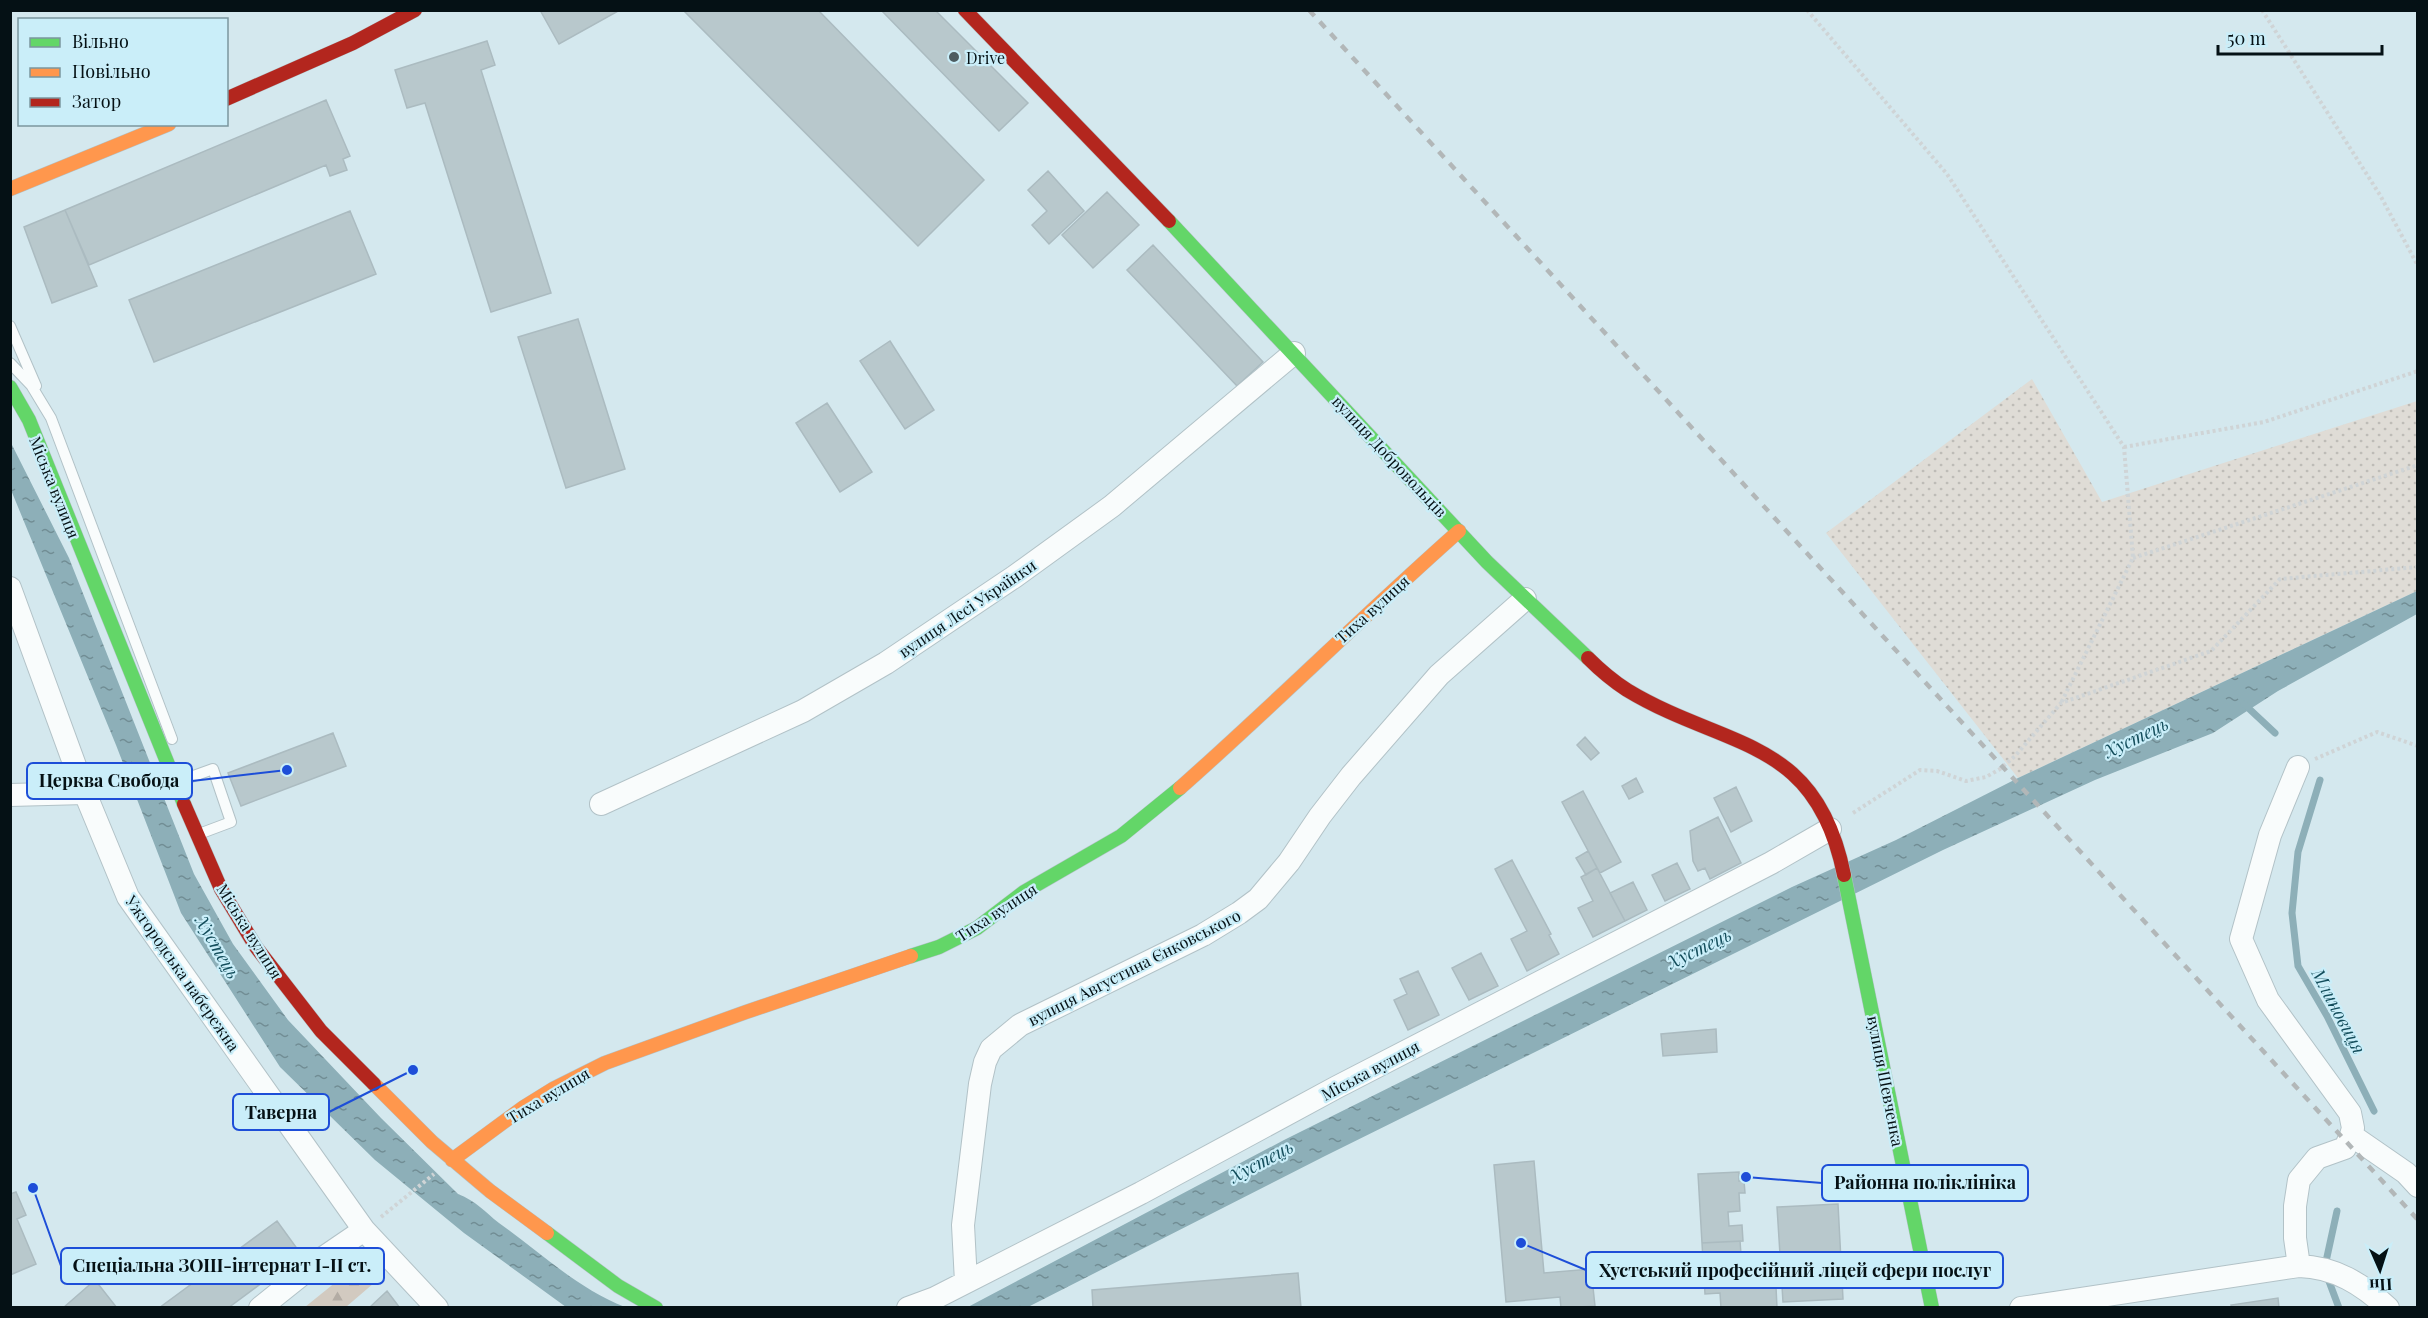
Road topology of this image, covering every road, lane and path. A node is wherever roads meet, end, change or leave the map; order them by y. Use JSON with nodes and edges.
{"nodes":[{"id":1,"x":415,"y":10,"type":"edge"},
{"id":2,"x":965,"y":10,"type":"edge"},
{"id":3,"x":1807,"y":10,"type":"edge"},
{"id":4,"x":2262,"y":10,"type":"edge"},
{"id":5,"x":228,"y":98,"type":"edge"},
{"id":6,"x":164,"y":126,"type":"edge"},
{"id":7,"x":10,"y":189,"type":"edge"},
{"id":8,"x":2418,"y":266,"type":"edge"},
{"id":9,"x":10,"y":326,"type":"edge"},
{"id":10,"x":1294,"y":353,"type":"junction"},
{"id":11,"x":10,"y":363,"type":"edge"},
{"id":12,"x":2418,"y":371,"type":"edge"},
{"id":13,"x":10,"y":387,"type":"edge"},
{"id":14,"x":43,"y":403,"type":"junction"},
{"id":15,"x":2124,"y":447,"type":"junction"},
{"id":16,"x":2418,"y":465,"type":"edge"},
{"id":17,"x":1459,"y":531,"type":"junction"},
{"id":18,"x":2133,"y":558,"type":"junction"},
{"id":19,"x":2418,"y":567,"type":"edge"},
{"id":20,"x":10,"y":588,"type":"edge"},
{"id":21,"x":1525,"y":599,"type":"junction"},
{"id":22,"x":2061,"y":703,"type":"junction"},
{"id":23,"x":2418,"y":746,"type":"edge"},
{"id":24,"x":2298,"y":767,"type":"joint"},
{"id":25,"x":180,"y":781,"type":"junction"},
{"id":26,"x":85,"y":793,"type":"junction"},
{"id":27,"x":10,"y":795,"type":"edge"},
{"id":28,"x":601,"y":804,"type":"dead end"},
{"id":29,"x":1830,"y":830,"type":"junction"},
{"id":30,"x":198,"y":834,"type":"junction"},
{"id":31,"x":1840,"y":855,"type":"joint"},
{"id":32,"x":2351,"y":1135,"type":"junction"},
{"id":33,"x":447,"y":1164,"type":"junction"},
{"id":34,"x":2418,"y":1186,"type":"edge"},
{"id":35,"x":384,"y":1215,"type":"dead end"},
{"id":36,"x":364,"y":1230,"type":"junction"},
{"id":37,"x":2309,"y":1266,"type":"junction"},
{"id":38,"x":966,"y":1282,"type":"junction"},
{"id":39,"x":263,"y":1307,"type":"edge"},
{"id":40,"x":437,"y":1308,"type":"edge"},
{"id":41,"x":656,"y":1308,"type":"edge"},
{"id":42,"x":908,"y":1308,"type":"edge"},
{"id":43,"x":1932,"y":1308,"type":"edge"},
{"id":44,"x":2021,"y":1308,"type":"edge"},
{"id":45,"x":2388,"y":1308,"type":"edge"}],
"edges":[{"from":1,"to":5,"type":"street"},
{"from":2,"to":10,"type":"street","name":"вулиця Добровольців"},
{"from":3,"to":15,"type":"path"},
{"from":4,"to":8,"type":"path"},
{"from":6,"to":7,"type":"street"},
{"from":9,"to":14,"type":"lane"},
{"from":10,"to":17,"type":"street","name":"вулиця Добровольців"},
{"from":10,"to":28,"type":"street","name":"вулиця Лесі Українки"},
{"from":11,"to":14,"type":"lane"},
{"from":12,"to":15,"type":"path"},
{"from":13,"to":25,"type":"street","name":"Міська вулиця"},
{"from":14,"to":25,"type":"lane"},
{"from":15,"to":18,"type":"path"},
{"from":16,"to":18,"type":"path"},
{"from":17,"to":21,"type":"street","name":"вулиця Добровольців"},
{"from":17,"to":33,"type":"street","name":"Тиха вулиця"},
{"from":18,"to":22,"type":"path"},
{"from":19,"to":22,"type":"path"},
{"from":20,"to":26,"type":"street","name":"Ужгородська набережна"},
{"from":21,"to":29,"type":"street","name":"вулиця Добровольців"},
{"from":21,"to":38,"type":"street","name":"вулиця Августина Єнковського"},
{"from":22,"to":29,"type":"path"},
{"from":23,"to":24,"type":"path"},
{"from":24,"to":32,"type":"street"},
{"from":25,"to":30,"type":"street","name":"Міська вулиця"},
{"from":25,"to":30,"type":"lane"},
{"from":26,"to":27,"type":"street"},
{"from":26,"to":36,"type":"street","name":"Ужгородська набережна"},
{"from":29,"to":31,"type":"street","name":"вулиця Добровольців"},
{"from":29,"to":38,"type":"street","name":"Міська вулиця"},
{"from":30,"to":33,"type":"street","name":"Міська вулиця"},
{"from":31,"to":43,"type":"street","name":"вулиця Шевченка"},
{"from":32,"to":34,"type":"street"},
{"from":32,"to":37,"type":"street"},
{"from":33,"to":35,"type":"path"},
{"from":33,"to":41,"type":"street","name":"Міська вулиця"},
{"from":36,"to":39,"type":"street"},
{"from":36,"to":40,"type":"street","name":"Ужгородська набережна"},
{"from":37,"to":44,"type":"street"},
{"from":37,"to":45,"type":"street"},
{"from":38,"to":42,"type":"street","name":"Міська вулиця"}]}
